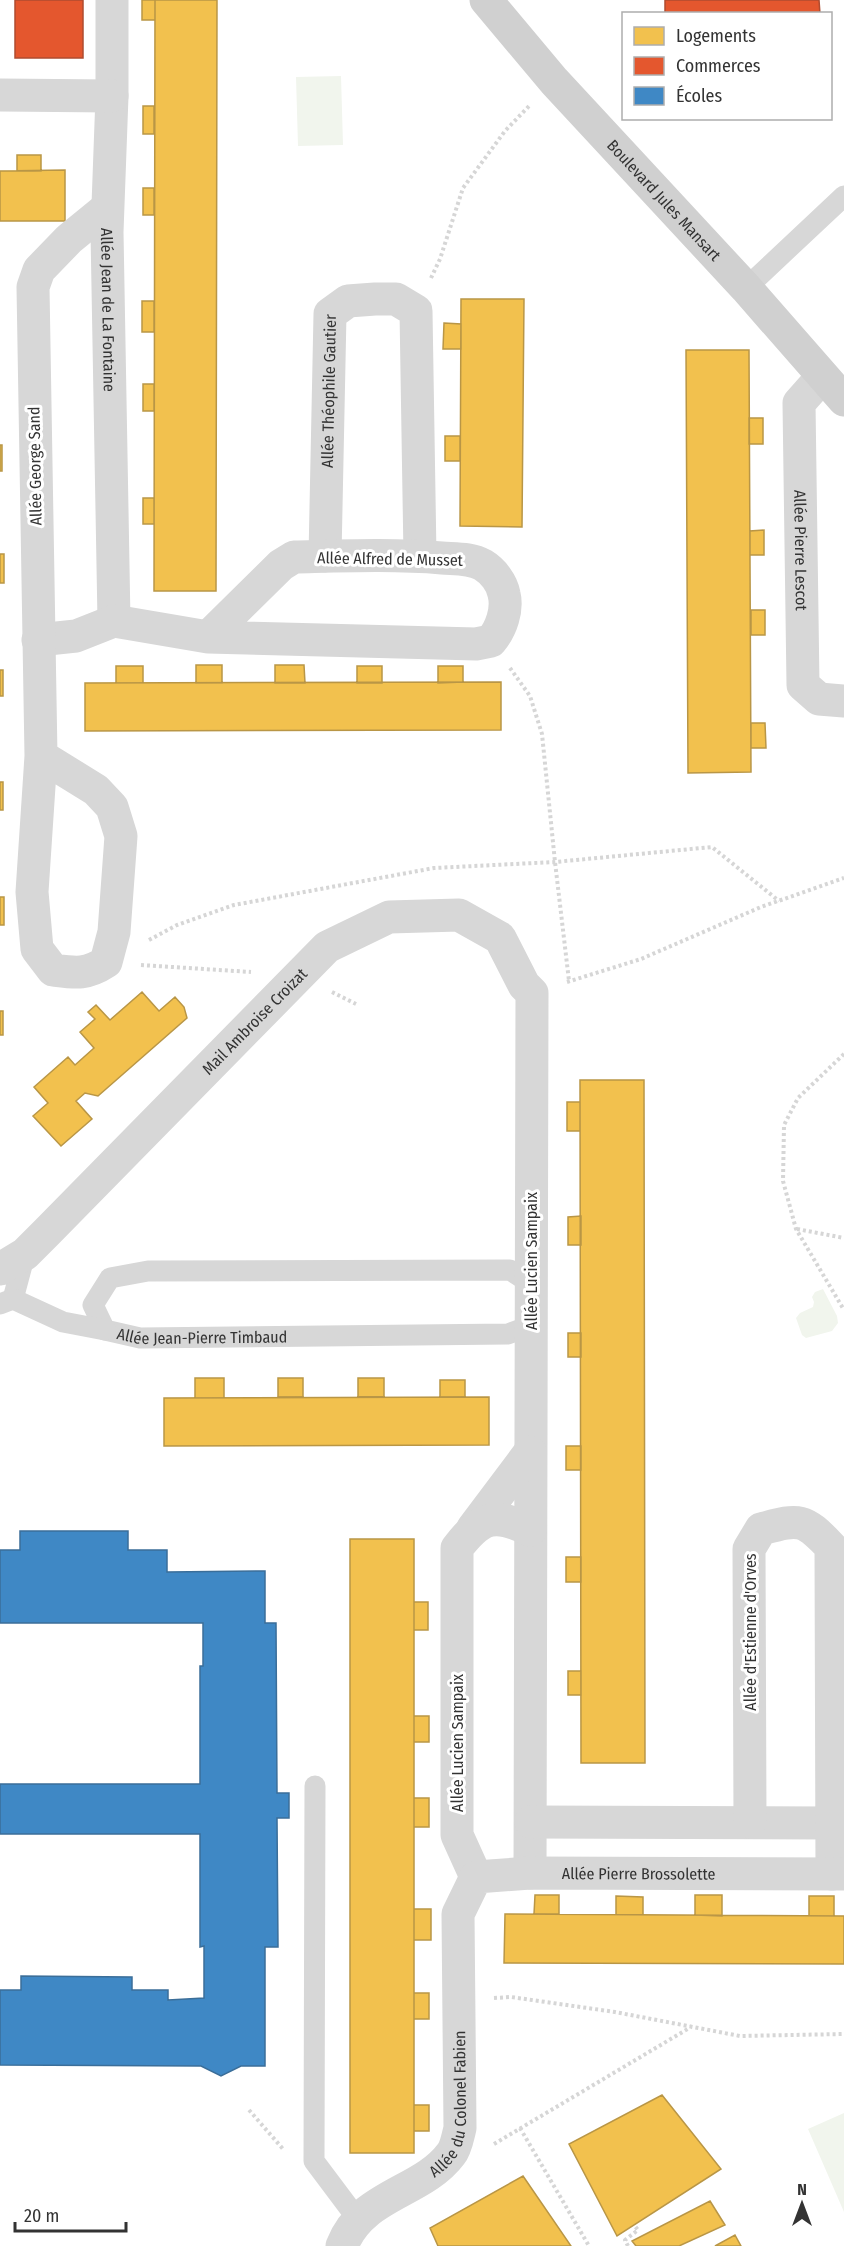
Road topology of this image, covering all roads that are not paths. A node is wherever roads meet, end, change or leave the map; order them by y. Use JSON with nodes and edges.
{"nodes":[{"id":1,"x":112,"y":0,"type":"edge"},
{"id":2,"x":486,"y":0,"type":"edge"},
{"id":3,"x":0,"y":95,"type":"edge"},
{"id":4,"x":112,"y":96,"type":"junction"},
{"id":5,"x":844,"y":196,"type":"edge"},
{"id":6,"x":107,"y":208,"type":"junction"},
{"id":7,"x":746,"y":288,"type":"junction"},
{"id":8,"x":834,"y":385,"type":"edge"},
{"id":9,"x":325,"y":556,"type":"junction"},
{"id":10,"x":420,"y":556,"type":"junction"},
{"id":11,"x":114,"y":621,"type":"junction"},
{"id":12,"x":208,"y":637,"type":"junction"},
{"id":13,"x":38,"y":640,"type":"junction"},
{"id":14,"x":844,"y":701,"type":"edge"},
{"id":15,"x":41,"y":756,"type":"junction"},
{"id":16,"x":532,"y":993,"type":"joint"},
{"id":17,"x":13,"y":1261,"type":"edge"},
{"id":18,"x":530,"y":1283,"type":"junction"},
{"id":19,"x":6,"y":1302,"type":"edge"},
{"id":20,"x":530,"y":1326,"type":"junction"},
{"id":21,"x":105,"y":1330,"type":"junction"},
{"id":22,"x":530,"y":1452,"type":"junction"},
{"id":23,"x":473,"y":1528,"type":"junction"},
{"id":24,"x":530,"y":1530,"type":"junction"},
{"id":25,"x":315,"y":1786,"type":"dead end"},
{"id":26,"x":531,"y":1822,"type":"junction"},
{"id":27,"x":750,"y":1822,"type":"junction"},
{"id":28,"x":837,"y":1831,"type":"edge"},
{"id":29,"x":530,"y":1873,"type":"junction"},
{"id":30,"x":838,"y":1874,"type":"edge"},
{"id":31,"x":476,"y":1877,"type":"junction"},
{"id":32,"x":350,"y":2233,"type":"edge"}],
"edges":[{"from":1,"to":4,"type":"street","name":"Allée Jean de La Fontaine"},
{"from":2,"to":7,"type":"street","name":"Boulevard Jules Mansart"},
{"from":3,"to":4,"type":"street"},
{"from":4,"to":6,"type":"street","name":"Allée Jean de La Fontaine"},
{"from":5,"to":7,"type":"lane"},
{"from":6,"to":11,"type":"street","name":"Allée Jean de La Fontaine"},
{"from":6,"to":13,"type":"street","name":"Allée George Sand"},
{"from":7,"to":8,"type":"street","name":"Boulevard Jules Mansart"},
{"from":8,"to":14,"type":"street","name":"Allée Pierre Lescot"},
{"from":9,"to":10,"type":"street","name":"Allée Alfred de Musset"},
{"from":9,"to":10,"type":"street","name":"Allée Théophile Gautier"},
{"from":9,"to":12,"type":"street","name":"Allée Alfred de Musset"},
{"from":10,"to":12,"type":"street","name":"Allée Alfred de Musset"},
{"from":11,"to":12,"type":"street"},
{"from":11,"to":13,"type":"street"},
{"from":13,"to":15,"type":"street","name":"Allée George Sand"},
{"from":15,"to":15,"type":"street","name":"Allée George Sand"},
{"from":16,"to":17,"type":"street","name":"Mail Ambroise Croizat"},
{"from":16,"to":18,"type":"street","name":"Allée Lucien Sampaix"},
{"from":17,"to":19,"type":"lane"},
{"from":18,"to":20,"type":"street","name":"Allée Lucien Sampaix"},
{"from":18,"to":21,"type":"lane","name":"Allée Jean-Pierre Timbaud"},
{"from":19,"to":21,"type":"lane"},
{"from":20,"to":21,"type":"lane","name":"Allée Jean-Pierre Timbaud"},
{"from":20,"to":22,"type":"street","name":"Allée Lucien Sampaix"},
{"from":22,"to":23,"type":"street","name":"Allée Lucien Sampaix"},
{"from":22,"to":24,"type":"street","name":"Allée Lucien Sampaix"},
{"from":23,"to":24,"type":"street"},
{"from":23,"to":31,"type":"street","name":"Allée Lucien Sampaix"},
{"from":24,"to":26,"type":"street","name":"Allée Lucien Sampaix"},
{"from":25,"to":32,"type":"lane"},
{"from":26,"to":27,"type":"street"},
{"from":26,"to":29,"type":"street","name":"Allée Lucien Sampaix"},
{"from":27,"to":28,"type":"street"},
{"from":27,"to":28,"type":"street","name":"Allée d'Estienne d'Orves"},
{"from":28,"to":30,"type":"street","name":"Allée d'Estienne d'Orves"},
{"from":29,"to":30,"type":"street","name":"Allée Pierre Brossolette"},
{"from":29,"to":31,"type":"street","name":"Allée Pierre Brossolette"},
{"from":31,"to":32,"type":"street","name":"Allée du Colonel Fabien"}]}
